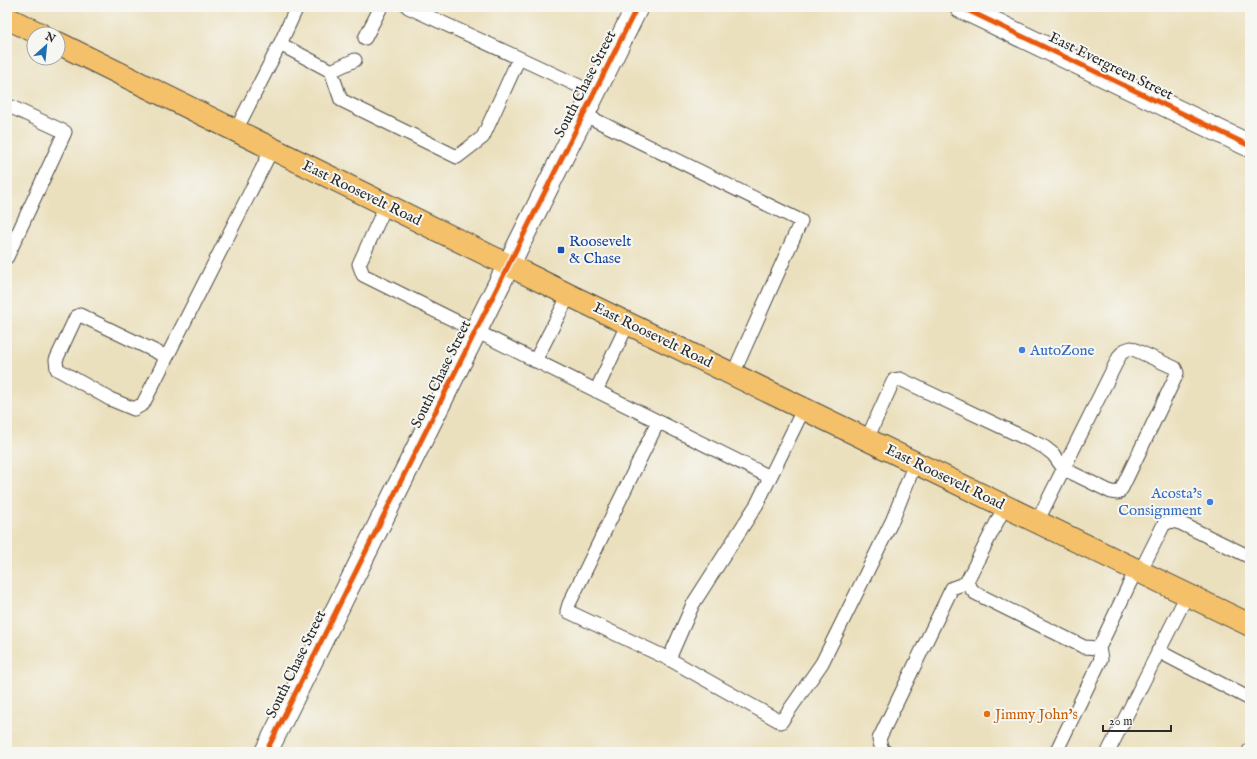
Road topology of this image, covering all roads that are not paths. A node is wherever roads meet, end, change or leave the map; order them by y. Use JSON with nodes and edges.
{"nodes":[{"id":1,"x":297,"y":7,"type":"edge"},
{"id":2,"x":381,"y":7,"type":"edge"},
{"id":3,"x":408,"y":7,"type":"edge"},
{"id":4,"x":637,"y":7,"type":"edge"},
{"id":5,"x":961,"y":7,"type":"edge"},
{"id":6,"x":7,"y":18,"type":"edge"},
{"id":7,"x":26,"y":27,"type":"edge"},
{"id":8,"x":365,"y":38,"type":"dead end"},
{"id":9,"x":280,"y":44,"type":"junction"},
{"id":10,"x":66,"y":47,"type":"edge"},
{"id":11,"x":519,"y":58,"type":"junction"},
{"id":12,"x":355,"y":60,"type":"dead end"},
{"id":13,"x":331,"y":70,"type":"junction"},
{"id":14,"x":594,"y":93,"type":"junction"},
{"id":15,"x":7,"y":105,"type":"edge"},
{"id":16,"x":584,"y":114,"type":"junction"},
{"id":17,"x":236,"y":130,"type":"junction"},
{"id":18,"x":1250,"y":146,"type":"edge"},
{"id":19,"x":272,"y":149,"type":"junction"},
{"id":20,"x":386,"y":205,"type":"junction"},
{"id":21,"x":7,"y":257,"type":"edge"},
{"id":22,"x":508,"y":265,"type":"junction"},
{"id":23,"x":569,"y":295,"type":"junction"},
{"id":24,"x":628,"y":323,"type":"junction"},
{"id":25,"x":475,"y":331,"type":"junction"},
{"id":26,"x":167,"y":357,"type":"junction"},
{"id":27,"x":535,"y":361,"type":"junction"},
{"id":28,"x":733,"y":374,"type":"junction"},
{"id":29,"x":596,"y":391,"type":"junction"},
{"id":30,"x":804,"y":408,"type":"junction"},
{"id":31,"x":658,"y":422,"type":"junction"},
{"id":32,"x":867,"y":439,"type":"junction"},
{"id":33,"x":915,"y":463,"type":"junction"},
{"id":34,"x":1064,"y":469,"type":"junction"},
{"id":35,"x":770,"y":477,"type":"junction"},
{"id":36,"x":1005,"y":506,"type":"junction"},
{"id":37,"x":1038,"y":522,"type":"junction"},
{"id":38,"x":1250,"y":557,"type":"edge"},
{"id":39,"x":1138,"y":571,"type":"junction"},
{"id":40,"x":966,"y":583,"type":"junction"},
{"id":41,"x":1186,"y":594,"type":"junction"},
{"id":42,"x":1250,"y":625,"type":"edge"},
{"id":43,"x":1099,"y":648,"type":"junction"},
{"id":44,"x":1158,"y":651,"type":"junction"},
{"id":45,"x":669,"y":659,"type":"junction"},
{"id":46,"x":1250,"y":699,"type":"edge"},
{"id":47,"x":1250,"y":749,"type":"edge"},
{"id":48,"x":266,"y":752,"type":"edge"},
{"id":49,"x":886,"y":752,"type":"edge"},
{"id":50,"x":1056,"y":752,"type":"edge"},
{"id":51,"x":1108,"y":752,"type":"edge"},
{"id":52,"x":1249,"y":752,"type":"edge"}],
"edges":[{"from":1,"to":9,"type":"lane"},
{"from":2,"to":8,"type":"lane"},
{"from":3,"to":11,"type":"lane"},
{"from":4,"to":14,"type":"street","name":"South Chase Street"},
{"from":5,"to":18,"type":"street","name":"East Evergreen Street"},
{"from":6,"to":7,"type":"main road"},
{"from":9,"to":13,"type":"lane"},
{"from":9,"to":17,"type":"lane"},
{"from":10,"to":17,"type":"main road","name":"East Roosevelt Road"},
{"from":11,"to":13,"type":"lane"},
{"from":11,"to":14,"type":"lane"},
{"from":12,"to":13,"type":"lane"},
{"from":14,"to":16,"type":"street","name":"South Chase Street"},
{"from":15,"to":21,"type":"lane"},
{"from":16,"to":22,"type":"street","name":"South Chase Street"},
{"from":16,"to":28,"type":"lane"},
{"from":17,"to":19,"type":"main road","name":"East Roosevelt Road"},
{"from":19,"to":20,"type":"main road","name":"East Roosevelt Road"},
{"from":19,"to":26,"type":"lane"},
{"from":20,"to":22,"type":"main road","name":"East Roosevelt Road"},
{"from":20,"to":25,"type":"lane"},
{"from":22,"to":23,"type":"main road","name":"East Roosevelt Road"},
{"from":22,"to":25,"type":"street","name":"South Chase Street"},
{"from":23,"to":24,"type":"main road","name":"East Roosevelt Road"},
{"from":23,"to":27,"type":"lane"},
{"from":24,"to":28,"type":"main road","name":"East Roosevelt Road"},
{"from":24,"to":29,"type":"lane"},
{"from":25,"to":27,"type":"lane"},
{"from":25,"to":48,"type":"street","name":"South Chase Street"},
{"from":26,"to":26,"type":"lane"},
{"from":27,"to":29,"type":"lane"},
{"from":28,"to":30,"type":"main road","name":"East Roosevelt Road"},
{"from":29,"to":31,"type":"lane"},
{"from":30,"to":32,"type":"main road","name":"East Roosevelt Road"},
{"from":30,"to":35,"type":"lane"},
{"from":31,"to":35,"type":"lane"},
{"from":31,"to":45,"type":"lane"},
{"from":32,"to":33,"type":"main road","name":"East Roosevelt Road"},
{"from":32,"to":34,"type":"lane"},
{"from":33,"to":36,"type":"main road","name":"East Roosevelt Road"},
{"from":33,"to":45,"type":"lane"},
{"from":34,"to":34,"type":"lane"},
{"from":34,"to":37,"type":"lane"},
{"from":35,"to":45,"type":"lane"},
{"from":36,"to":37,"type":"main road","name":"East Roosevelt Road"},
{"from":36,"to":40,"type":"lane"},
{"from":37,"to":39,"type":"main road","name":"East Roosevelt Road"},
{"from":38,"to":39,"type":"lane"},
{"from":39,"to":41,"type":"main road","name":"East Roosevelt Road"},
{"from":39,"to":43,"type":"lane"},
{"from":40,"to":43,"type":"lane"},
{"from":40,"to":49,"type":"lane"},
{"from":41,"to":42,"type":"main road","name":"East Roosevelt Road"},
{"from":41,"to":44,"type":"lane"},
{"from":43,"to":50,"type":"lane"},
{"from":44,"to":46,"type":"lane"},
{"from":44,"to":51,"type":"lane"},
{"from":47,"to":52,"type":"lane"}]}
